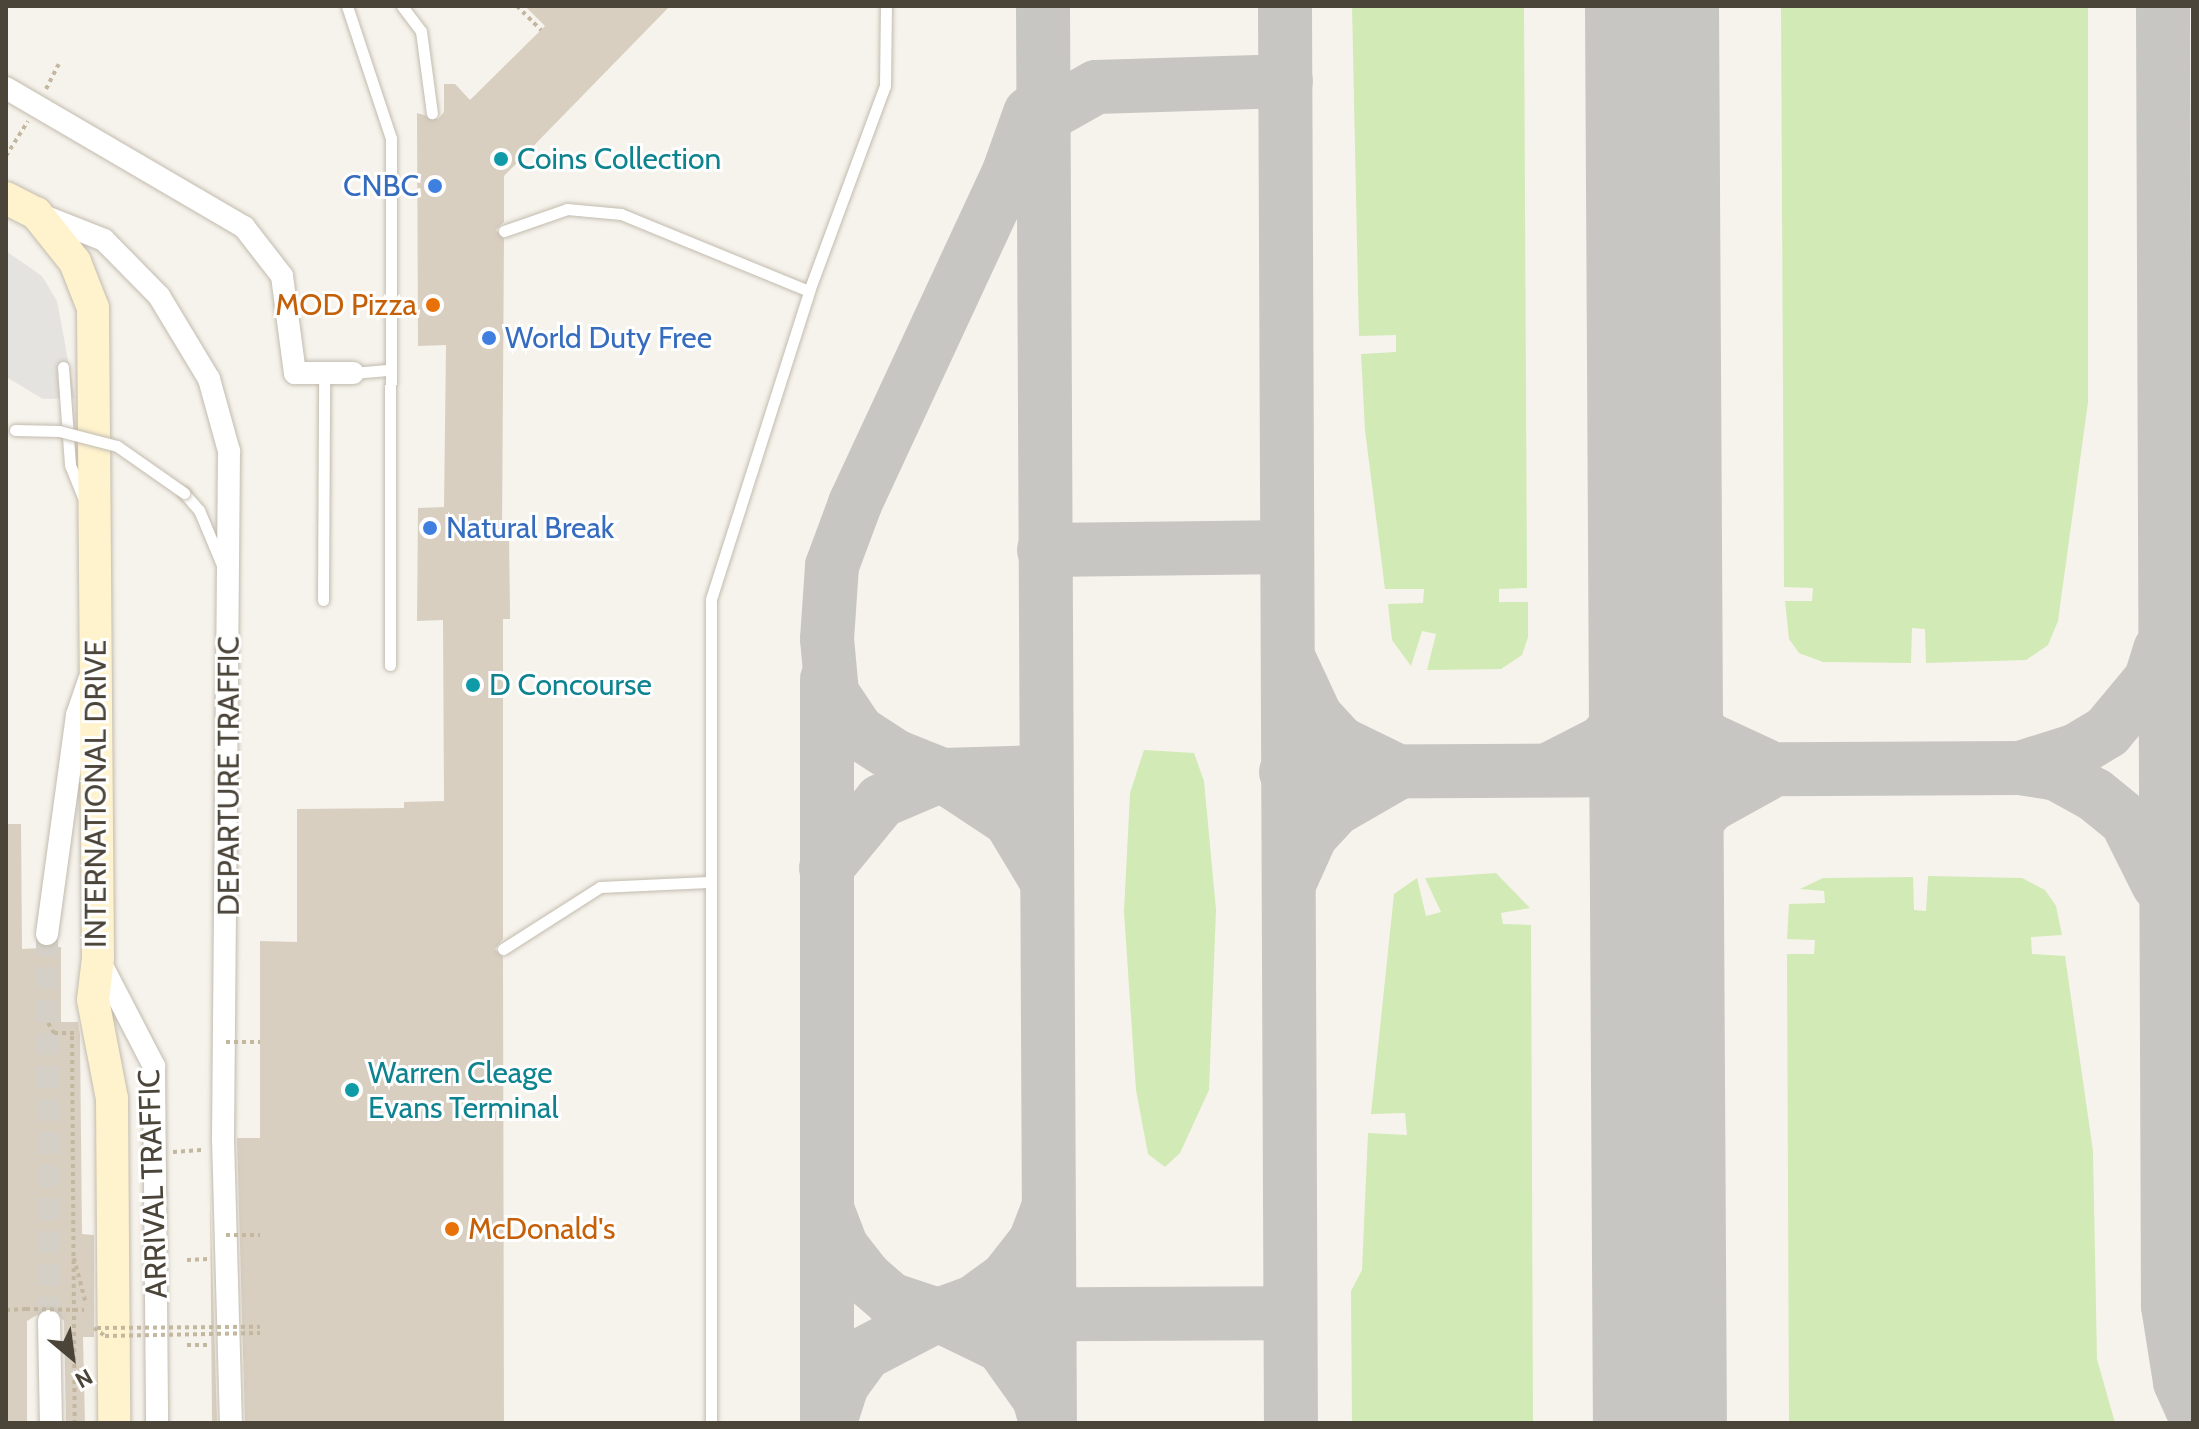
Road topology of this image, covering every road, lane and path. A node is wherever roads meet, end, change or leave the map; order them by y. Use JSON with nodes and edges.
{"nodes":[{"id":1,"x":347,"y":6,"type":"edge"},
{"id":2,"x":402,"y":6,"type":"edge"},
{"id":3,"x":517,"y":6,"type":"edge"},
{"id":4,"x":886,"y":6,"type":"edge"},
{"id":5,"x":541,"y":30,"type":"dead end"},
{"id":6,"x":6,"y":88,"type":"edge"},
{"id":7,"x":432,"y":113,"type":"dead end"},
{"id":8,"x":6,"y":198,"type":"edge"},
{"id":9,"x":36,"y":213,"type":"junction"},
{"id":10,"x":504,"y":231,"type":"dead end"},
{"id":11,"x":809,"y":291,"type":"junction"},
{"id":12,"x":63,"y":367,"type":"dead end"},
{"id":13,"x":390,"y":370,"type":"junction"},
{"id":14,"x":324,"y":373,"type":"junction"},
{"id":15,"x":353,"y":373,"type":"joint"},
{"id":16,"x":15,"y":430,"type":"dead end"},
{"id":17,"x":95,"y":528,"type":"junction"},
{"id":18,"x":228,"y":580,"type":"junction"},
{"id":19,"x":323,"y":600,"type":"dead end"},
{"id":20,"x":96,"y":657,"type":"junction"},
{"id":21,"x":390,"y":665,"type":"dead end"},
{"id":22,"x":708,"y":882,"type":"junction"},
{"id":23,"x":47,"y":934,"type":"tunnel mouth"},
{"id":24,"x":503,"y":949,"type":"dead end"},
{"id":25,"x":98,"y":958,"type":"junction"},
{"id":26,"x":48,"y":1023,"type":"dead end"},
{"id":27,"x":58,"y":1033,"type":"dead end"},
{"id":28,"x":72,"y":1033,"type":"dead end"},
{"id":29,"x":226,"y":1042,"type":"junction"},
{"id":30,"x":260,"y":1042,"type":"dead end"},
{"id":31,"x":216,"y":1144,"type":"junction"},
{"id":32,"x":188,"y":1151,"type":"dead end"},
{"id":33,"x":226,"y":1235,"type":"junction"},
{"id":34,"x":260,"y":1235,"type":"dead end"},
{"id":35,"x":73,"y":1253,"type":"junction"},
{"id":36,"x":211,"y":1259,"type":"dead end"},
{"id":37,"x":187,"y":1260,"type":"dead end"},
{"id":38,"x":6,"y":1310,"type":"edge"},
{"id":39,"x":49,"y":1321,"type":"tunnel mouth"},
{"id":40,"x":220,"y":1340,"type":"junction"},
{"id":41,"x":187,"y":1345,"type":"dead end"},
{"id":42,"x":51,"y":1423,"type":"edge"},
{"id":43,"x":75,"y":1423,"type":"edge"},
{"id":44,"x":114,"y":1423,"type":"edge"},
{"id":45,"x":157,"y":1423,"type":"edge"},
{"id":46,"x":231,"y":1423,"type":"edge"},
{"id":47,"x":711,"y":1423,"type":"edge"}],
"edges":[{"from":1,"to":13,"type":"lane"},
{"from":2,"to":7,"type":"lane"},
{"from":3,"to":5,"type":"path"},
{"from":4,"to":11,"type":"lane"},
{"from":6,"to":14,"type":"street"},
{"from":8,"to":9,"type":"street","name":"INTERNATIONAL DRIVE"},
{"from":9,"to":17,"type":"street","name":"INTERNATIONAL DRIVE"},
{"from":9,"to":18,"type":"street","name":"DEPARTURE TRAFFIC"},
{"from":10,"to":11,"type":"lane"},
{"from":11,"to":22,"type":"lane"},
{"from":12,"to":17,"type":"lane"},
{"from":13,"to":15,"type":"lane"},
{"from":13,"to":21,"type":"lane"},
{"from":14,"to":15,"type":"street"},
{"from":14,"to":19,"type":"lane"},
{"from":16,"to":18,"type":"lane","bridge":true},
{"from":17,"to":20,"type":"street","name":"INTERNATIONAL DRIVE"},
{"from":18,"to":29,"type":"street","name":"DEPARTURE TRAFFIC"},
{"from":20,"to":23,"type":"street"},
{"from":20,"to":25,"type":"street","name":"INTERNATIONAL DRIVE"},
{"from":22,"to":24,"type":"lane"},
{"from":22,"to":47,"type":"lane"},
{"from":25,"to":44,"type":"street","name":"INTERNATIONAL DRIVE"},
{"from":25,"to":45,"type":"street","name":"ARRIVAL TRAFFIC"},
{"from":26,"to":27,"type":"path"},
{"from":28,"to":35,"type":"path"},
{"from":29,"to":30,"type":"path","bridge":true},
{"from":29,"to":31,"type":"street","name":"DEPARTURE TRAFFIC"},
{"from":31,"to":32,"type":"path"},
{"from":31,"to":33,"type":"street","name":"DEPARTURE TRAFFIC"},
{"from":33,"to":34,"type":"path","bridge":true},
{"from":33,"to":40,"type":"street","name":"DEPARTURE TRAFFIC"},
{"from":35,"to":38,"type":"path","bridge":true},
{"from":35,"to":43,"type":"path"},
{"from":36,"to":37,"type":"path"},
{"from":39,"to":42,"type":"street"},
{"from":40,"to":40,"type":"path","bridge":true},
{"from":40,"to":41,"type":"path"},
{"from":40,"to":46,"type":"street","name":"DEPARTURE TRAFFIC"}]}
